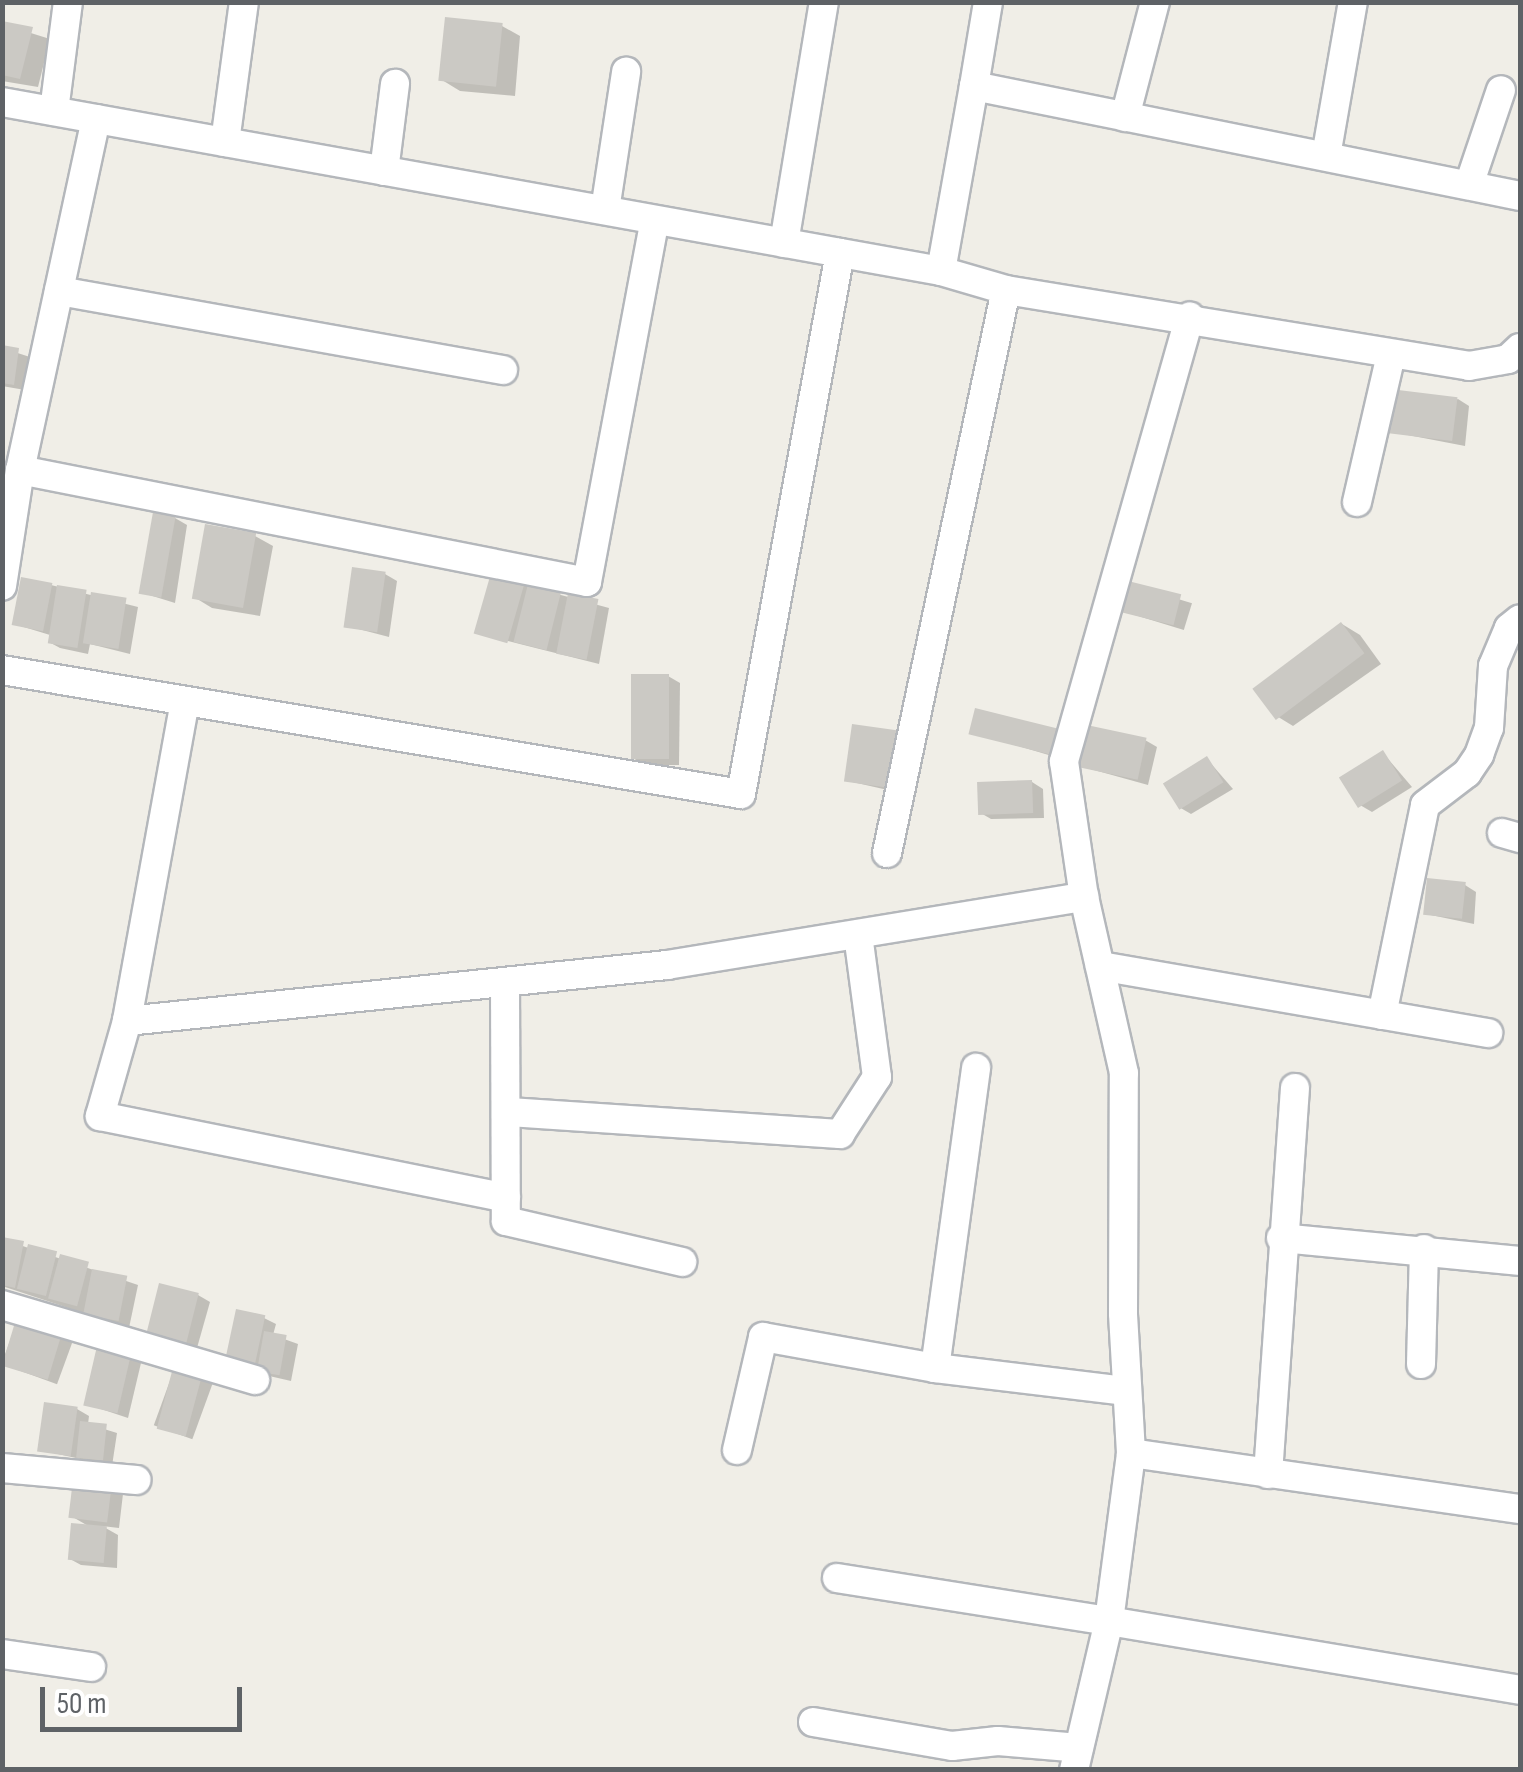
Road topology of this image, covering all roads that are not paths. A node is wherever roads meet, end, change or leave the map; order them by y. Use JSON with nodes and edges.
{"nodes":[{"id":1,"x":68,"y":2,"type":"edge"},
{"id":2,"x":244,"y":2,"type":"edge"},
{"id":3,"x":824,"y":2,"type":"edge"},
{"id":4,"x":988,"y":2,"type":"edge"},
{"id":5,"x":1154,"y":2,"type":"edge"},
{"id":6,"x":1353,"y":2,"type":"edge"},
{"id":7,"x":626,"y":72,"type":"dead end"},
{"id":8,"x":395,"y":84,"type":"dead end"},
{"id":9,"x":974,"y":86,"type":"junction"},
{"id":10,"x":1500,"y":90,"type":"dead end"},
{"id":11,"x":2,"y":102,"type":"edge"},
{"id":12,"x":54,"y":111,"type":"junction"},
{"id":13,"x":1124,"y":116,"type":"junction"},
{"id":14,"x":96,"y":119,"type":"junction"},
{"id":15,"x":225,"y":142,"type":"junction"},
{"id":16,"x":1326,"y":156,"type":"junction"},
{"id":17,"x":384,"y":170,"type":"junction"},
{"id":18,"x":1469,"y":185,"type":"junction"},
{"id":19,"x":1520,"y":196,"type":"edge"},
{"id":20,"x":604,"y":210,"type":"junction"},
{"id":21,"x":655,"y":220,"type":"junction"},
{"id":22,"x":784,"y":243,"type":"junction"},
{"id":23,"x":840,"y":253,"type":"junction"},
{"id":24,"x":941,"y":271,"type":"junction"},
{"id":25,"x":1006,"y":290,"type":"junction"},
{"id":26,"x":59,"y":291,"type":"junction"},
{"id":27,"x":1190,"y":316,"type":"junction"},
{"id":28,"x":1520,"y":348,"type":"edge"},
{"id":29,"x":1392,"y":355,"type":"junction"},
{"id":30,"x":503,"y":370,"type":"dead end"},
{"id":31,"x":20,"y":470,"type":"junction"},
{"id":32,"x":1358,"y":502,"type":"dead end"},
{"id":33,"x":2,"y":586,"type":"edge"},
{"id":34,"x":1520,"y":619,"type":"edge"},
{"id":35,"x":2,"y":670,"type":"edge"},
{"id":36,"x":185,"y":701,"type":"junction"},
{"id":37,"x":886,"y":852,"type":"dead end"},
{"id":38,"x":1084,"y":897,"type":"junction"},
{"id":39,"x":858,"y":934,"type":"junction"},
{"id":40,"x":1100,"y":966,"type":"junction"},
{"id":41,"x":505,"y":982,"type":"junction"},
{"id":42,"x":1382,"y":1015,"type":"junction"},
{"id":43,"x":127,"y":1022,"type":"junction"},
{"id":44,"x":1488,"y":1033,"type":"dead end"},
{"id":45,"x":976,"y":1068,"type":"dead end"},
{"id":46,"x":1295,"y":1088,"type":"dead end"},
{"id":47,"x":508,"y":1112,"type":"junction"},
{"id":48,"x":506,"y":1198,"type":"junction"},
{"id":49,"x":1281,"y":1238,"type":"junction"},
{"id":50,"x":1424,"y":1250,"type":"junction"},
{"id":51,"x":1520,"y":1261,"type":"edge"},
{"id":52,"x":682,"y":1262,"type":"dead end"},
{"id":53,"x":2,"y":1304,"type":"edge"},
{"id":54,"x":1421,"y":1364,"type":"dead end"},
{"id":55,"x":935,"y":1368,"type":"junction"},
{"id":56,"x":254,"y":1380,"type":"dead end"},
{"id":57,"x":1125,"y":1392,"type":"junction"},
{"id":58,"x":737,"y":1450,"type":"dead end"},
{"id":59,"x":1131,"y":1454,"type":"junction"},
{"id":60,"x":2,"y":1468,"type":"edge"},
{"id":61,"x":1268,"y":1474,"type":"junction"},
{"id":62,"x":136,"y":1480,"type":"dead end"},
{"id":63,"x":1520,"y":1509,"type":"edge"},
{"id":64,"x":836,"y":1578,"type":"dead end"},
{"id":65,"x":1108,"y":1621,"type":"junction"},
{"id":66,"x":2,"y":1654,"type":"edge"},
{"id":67,"x":91,"y":1667,"type":"dead end"},
{"id":68,"x":1520,"y":1690,"type":"edge"},
{"id":69,"x":813,"y":1722,"type":"dead end"},
{"id":70,"x":1077,"y":1759,"type":"edge"}],
"edges":[{"from":1,"to":12,"type":"street"},
{"from":2,"to":15,"type":"street"},
{"from":3,"to":22,"type":"street"},
{"from":4,"to":9,"type":"street"},
{"from":5,"to":13,"type":"street"},
{"from":6,"to":16,"type":"street"},
{"from":7,"to":20,"type":"street"},
{"from":8,"to":17,"type":"street"},
{"from":9,"to":13,"type":"street"},
{"from":9,"to":24,"type":"street"},
{"from":10,"to":18,"type":"street"},
{"from":11,"to":12,"type":"street"},
{"from":12,"to":14,"type":"street"},
{"from":13,"to":16,"type":"street"},
{"from":14,"to":15,"type":"street"},
{"from":14,"to":26,"type":"street"},
{"from":15,"to":17,"type":"street"},
{"from":16,"to":18,"type":"street"},
{"from":17,"to":20,"type":"street"},
{"from":18,"to":19,"type":"street"},
{"from":20,"to":21,"type":"street"},
{"from":21,"to":22,"type":"street"},
{"from":21,"to":31,"type":"street"},
{"from":22,"to":23,"type":"street"},
{"from":23,"to":24,"type":"street"},
{"from":23,"to":36,"type":"street"},
{"from":24,"to":25,"type":"street"},
{"from":25,"to":27,"type":"street"},
{"from":25,"to":37,"type":"street"},
{"from":26,"to":30,"type":"street"},
{"from":26,"to":31,"type":"street"},
{"from":27,"to":29,"type":"street"},
{"from":27,"to":38,"type":"street"},
{"from":28,"to":29,"type":"street"},
{"from":29,"to":32,"type":"street"},
{"from":31,"to":33,"type":"street"},
{"from":34,"to":42,"type":"street"},
{"from":35,"to":36,"type":"street"},
{"from":36,"to":43,"type":"street"},
{"from":38,"to":39,"type":"street"},
{"from":38,"to":40,"type":"street"},
{"from":39,"to":41,"type":"street"},
{"from":39,"to":47,"type":"street"},
{"from":40,"to":42,"type":"street"},
{"from":40,"to":57,"type":"street"},
{"from":41,"to":43,"type":"street"},
{"from":41,"to":47,"type":"street"},
{"from":42,"to":44,"type":"street"},
{"from":43,"to":48,"type":"street"},
{"from":45,"to":55,"type":"street"},
{"from":46,"to":49,"type":"street"},
{"from":47,"to":48,"type":"street"},
{"from":48,"to":52,"type":"street"},
{"from":49,"to":50,"type":"street"},
{"from":49,"to":61,"type":"street"},
{"from":50,"to":51,"type":"street"},
{"from":50,"to":54,"type":"street"},
{"from":53,"to":56,"type":"street"},
{"from":55,"to":57,"type":"street"},
{"from":55,"to":58,"type":"street"},
{"from":57,"to":59,"type":"street"},
{"from":59,"to":61,"type":"street"},
{"from":59,"to":65,"type":"street"},
{"from":60,"to":62,"type":"street"},
{"from":61,"to":63,"type":"street"},
{"from":64,"to":65,"type":"street"},
{"from":65,"to":68,"type":"street"},
{"from":65,"to":70,"type":"street"},
{"from":66,"to":67,"type":"street"},
{"from":69,"to":70,"type":"street"}]}
